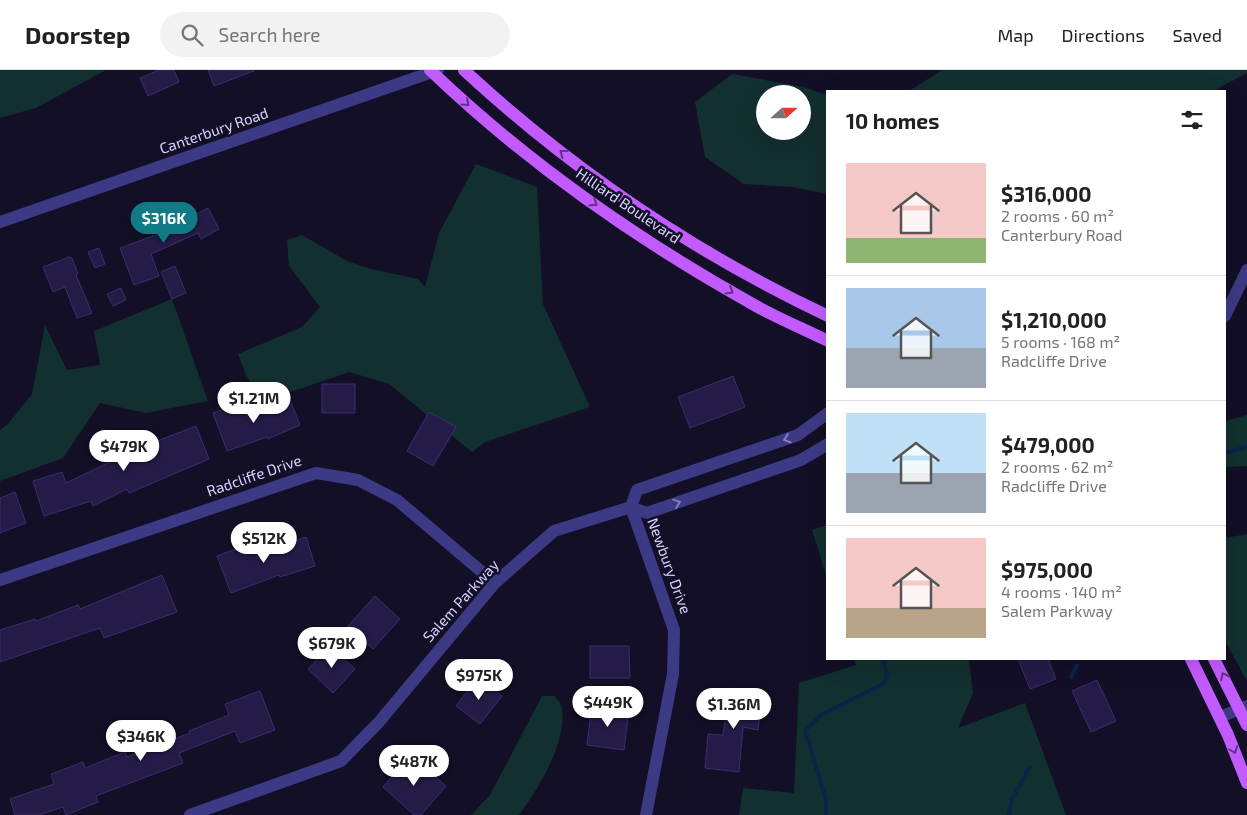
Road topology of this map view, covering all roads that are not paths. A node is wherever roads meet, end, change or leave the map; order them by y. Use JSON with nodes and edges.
{"nodes":[{"id":1,"x":464,"y":70,"type":"edge"},
{"id":2,"x":433,"y":71,"type":"edge"},
{"id":3,"x":0,"y":222,"type":"edge"},
{"id":4,"x":1247,"y":270,"type":"edge"},
{"id":5,"x":1226,"y":314,"type":"edge"},
{"id":6,"x":826,"y":315,"type":"edge"},
{"id":7,"x":826,"y":340,"type":"edge"},
{"id":8,"x":826,"y":414,"type":"edge"},
{"id":9,"x":826,"y":445,"type":"edge"},
{"id":10,"x":630,"y":507,"type":"junction"},
{"id":11,"x":0,"y":580,"type":"edge"},
{"id":12,"x":495,"y":583,"type":"junction"},
{"id":13,"x":1192,"y":660,"type":"edge"},
{"id":14,"x":1215,"y":660,"type":"edge"},
{"id":15,"x":1243,"y":707,"type":"edge"},
{"id":16,"x":1220,"y":717,"type":"junction"},
{"id":17,"x":1247,"y":725,"type":"edge"},
{"id":18,"x":1247,"y":783,"type":"edge"},
{"id":19,"x":190,"y":815,"type":"edge"},
{"id":20,"x":646,"y":815,"type":"edge"}],
"edges":[{"from":6,"to":1,"type":"main road","name":"Hilliard Boulevard","one_way":true},
{"from":2,"to":3,"type":"street","name":"Canterbury Road"},
{"from":2,"to":7,"type":"main road","name":"Hilliard Boulevard","one_way":true},
{"from":4,"to":5,"type":"street"},
{"from":8,"to":10,"type":"street","one_way":true},
{"from":10,"to":9,"type":"street","one_way":true},
{"from":10,"to":12,"type":"street","name":"Salem Parkway"},
{"from":10,"to":20,"type":"street","name":"Newbury Drive"},
{"from":11,"to":12,"type":"street","name":"Radcliffe Drive"},
{"from":12,"to":19,"type":"street","name":"Salem Parkway"},
{"from":13,"to":16,"type":"main road"},
{"from":15,"to":14,"type":"main road","one_way":true},
{"from":15,"to":16,"type":"street"},
{"from":15,"to":17,"type":"main road"},
{"from":16,"to":18,"type":"main road","one_way":true}]}
